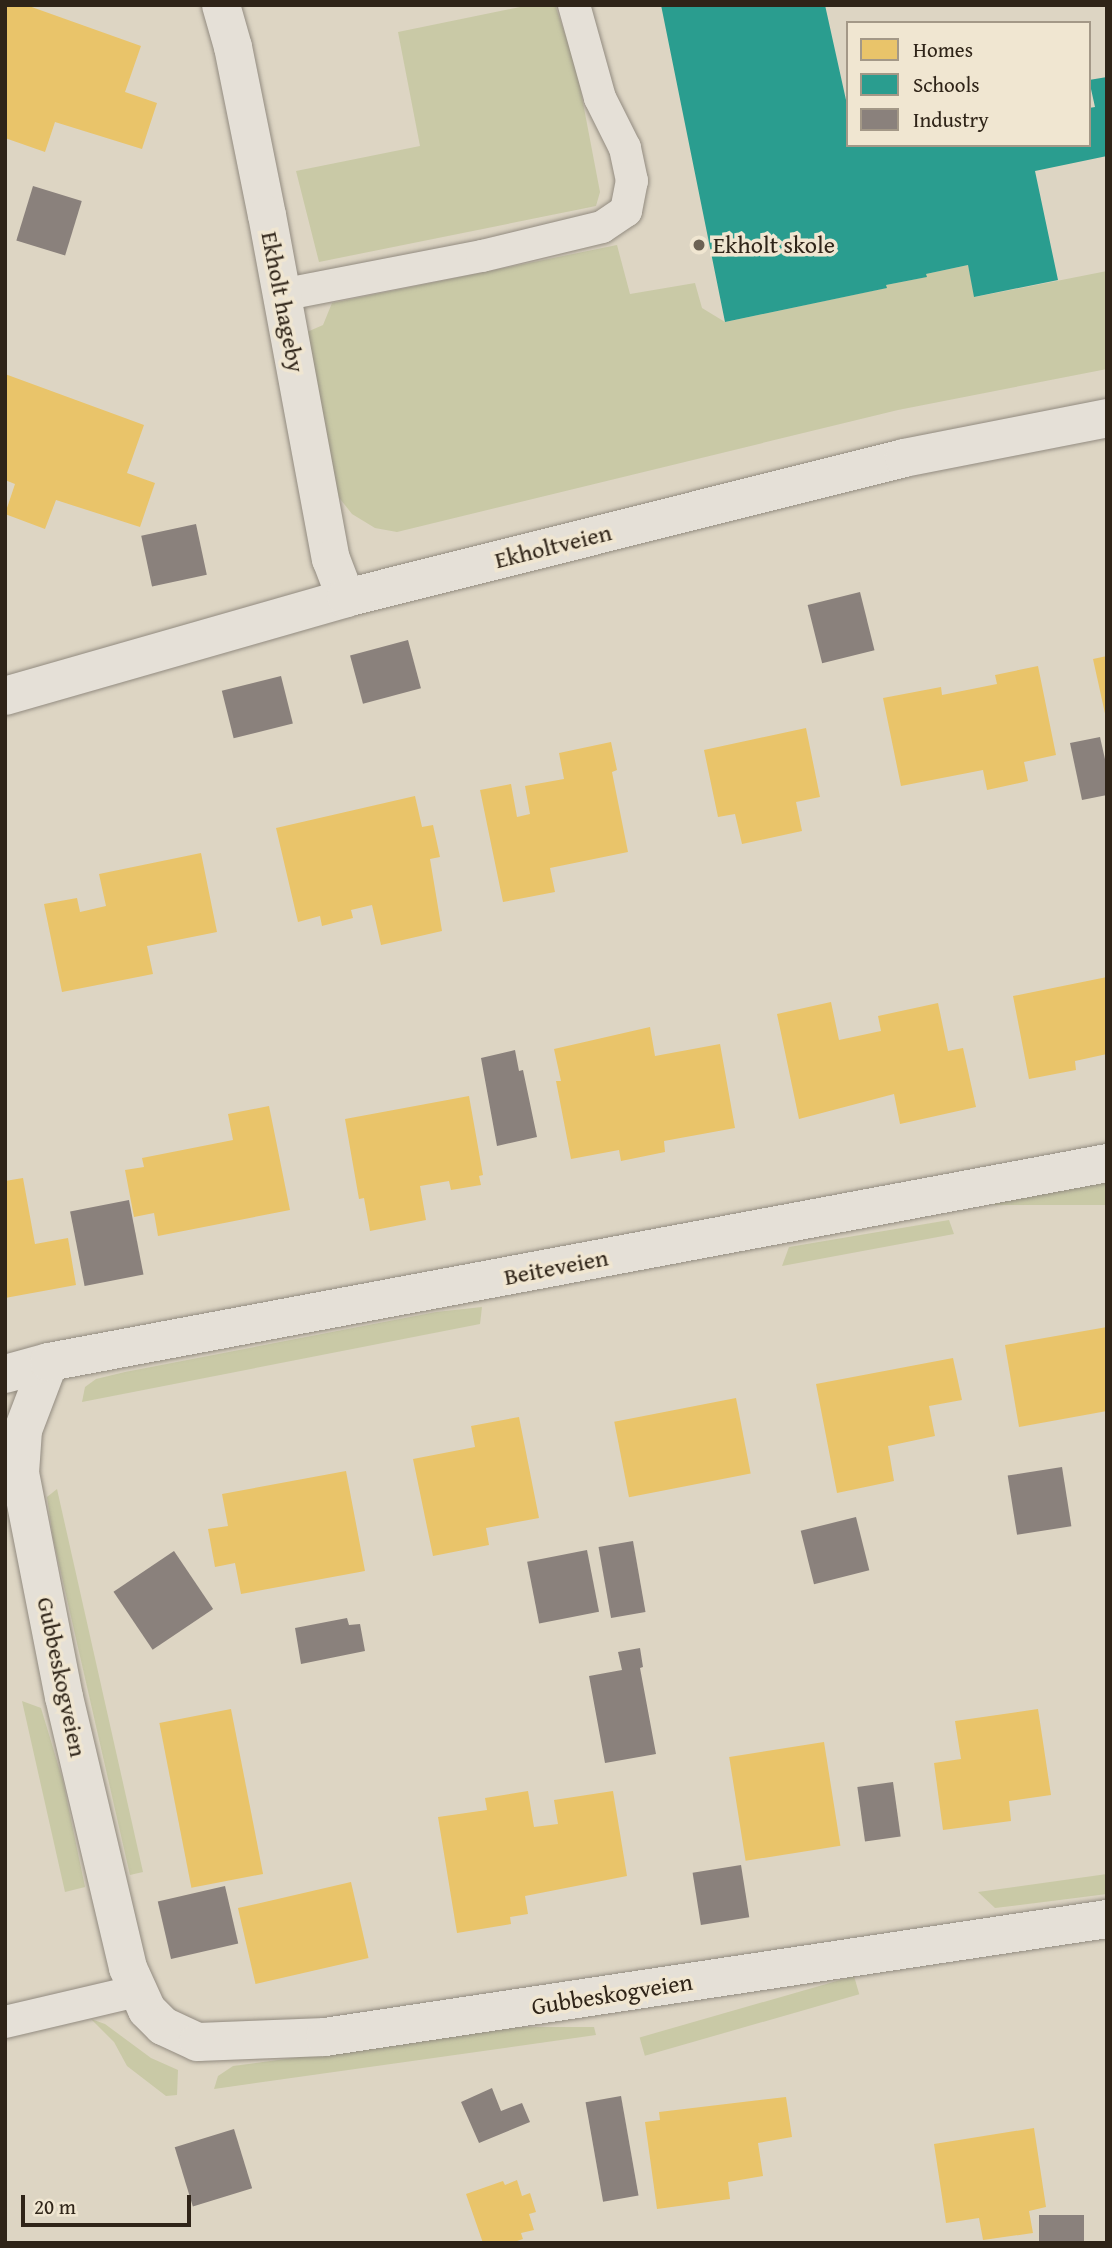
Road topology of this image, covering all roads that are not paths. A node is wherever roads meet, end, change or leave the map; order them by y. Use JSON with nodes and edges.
{"nodes":[{"id":1,"x":221,"y":5,"type":"edge"},
{"id":2,"x":574,"y":5,"type":"edge"},
{"id":3,"x":281,"y":295,"type":"junction"},
{"id":4,"x":1107,"y":418,"type":"edge"},
{"id":5,"x":346,"y":598,"type":"junction"},
{"id":6,"x":5,"y":696,"type":"edge"},
{"id":7,"x":1107,"y":1163,"type":"edge"},
{"id":8,"x":49,"y":1362,"type":"junction"},
{"id":9,"x":5,"y":1374,"type":"edge"},
{"id":10,"x":1107,"y":1919,"type":"edge"},
{"id":11,"x":137,"y":1991,"type":"junction"},
{"id":12,"x":5,"y":2022,"type":"edge"}],
"edges":[{"from":1,"to":3,"type":"street","name":"Ekholt hageby"},
{"from":2,"to":3,"type":"lane"},
{"from":3,"to":5,"type":"street","name":"Ekholt hageby"},
{"from":4,"to":5,"type":"street","name":"Ekholtveien"},
{"from":5,"to":6,"type":"street","name":"Ekholtveien"},
{"from":7,"to":8,"type":"street","name":"Beiteveien"},
{"from":8,"to":9,"type":"street","name":"Beiteveien"},
{"from":8,"to":11,"type":"street","name":"Gubbeskogveien"},
{"from":10,"to":11,"type":"street","name":"Gubbeskogveien"},
{"from":11,"to":12,"type":"lane"}]}
